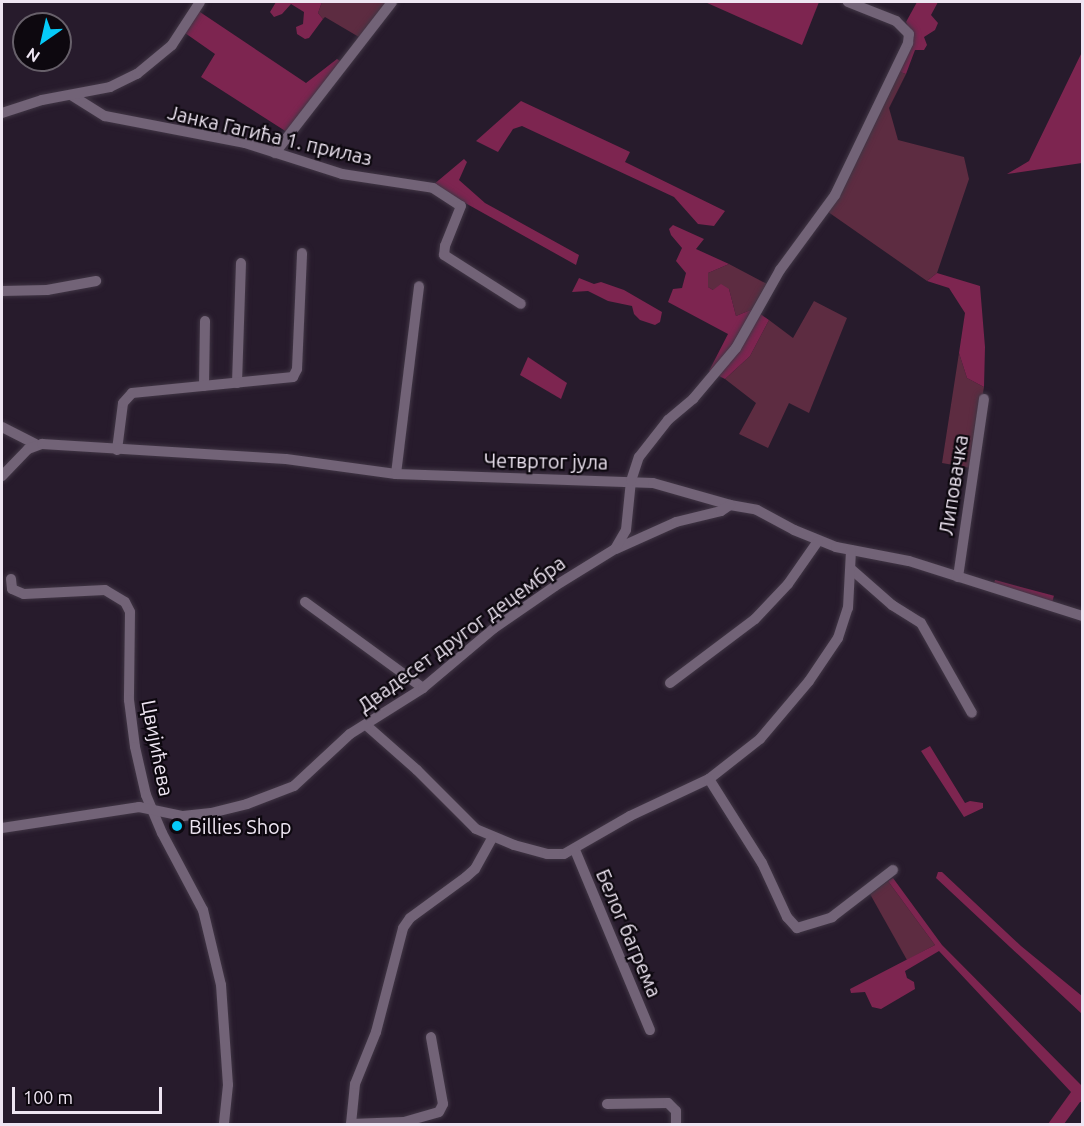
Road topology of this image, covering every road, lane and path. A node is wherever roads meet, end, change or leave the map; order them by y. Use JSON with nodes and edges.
{"nodes":[{"id":1,"x":200,"y":2,"type":"edge"},
{"id":2,"x":392,"y":2,"type":"edge"},
{"id":3,"x":848,"y":2,"type":"edge"},
{"id":4,"x":71,"y":95,"type":"junction"},
{"id":5,"x":2,"y":112,"type":"edge"},
{"id":6,"x":275,"y":153,"type":"junction"},
{"id":7,"x":302,"y":252,"type":"dead end"},
{"id":8,"x":241,"y":263,"type":"dead end"},
{"id":9,"x":96,"y":281,"type":"dead end"},
{"id":10,"x":419,"y":286,"type":"dead end"},
{"id":11,"x":2,"y":291,"type":"edge"},
{"id":12,"x":520,"y":304,"type":"dead end"},
{"id":13,"x":206,"y":321,"type":"dead end"},
{"id":14,"x":237,"y":383,"type":"junction"},
{"id":15,"x":204,"y":386,"type":"junction"},
{"id":16,"x":984,"y":399,"type":"dead end"},
{"id":17,"x":2,"y":427,"type":"edge"},
{"id":18,"x":35,"y":444,"type":"junction"},
{"id":19,"x":117,"y":450,"type":"junction"},
{"id":20,"x":396,"y":474,"type":"junction"},
{"id":21,"x":2,"y":476,"type":"edge"},
{"id":22,"x":631,"y":481,"type":"junction"},
{"id":23,"x":730,"y":505,"type":"junction"},
{"id":24,"x":818,"y":541,"type":"junction"},
{"id":25,"x":615,"y":549,"type":"junction"},
{"id":26,"x":850,"y":550,"type":"junction"},
{"id":27,"x":851,"y":569,"type":"junction"},
{"id":28,"x":958,"y":577,"type":"junction"},
{"id":29,"x":11,"y":579,"type":"dead end"},
{"id":30,"x":305,"y":602,"type":"dead end"},
{"id":31,"x":1083,"y":616,"type":"edge"},
{"id":32,"x":670,"y":682,"type":"dead end"},
{"id":33,"x":423,"y":688,"type":"junction"},
{"id":34,"x":972,"y":712,"type":"dead end"},
{"id":35,"x":366,"y":725,"type":"junction"},
{"id":36,"x":709,"y":779,"type":"junction"},
{"id":37,"x":151,"y":808,"type":"junction"},
{"id":38,"x":2,"y":828,"type":"edge"},
{"id":39,"x":492,"y":837,"type":"junction"},
{"id":40,"x":575,"y":849,"type":"junction"},
{"id":41,"x":893,"y":870,"type":"dead end"},
{"id":42,"x":650,"y":1030,"type":"dead end"},
{"id":43,"x":431,"y":1036,"type":"dead end"},
{"id":44,"x":607,"y":1104,"type":"dead end"},
{"id":45,"x":351,"y":1124,"type":"edge"},
{"id":46,"x":224,"y":1125,"type":"edge"},
{"id":47,"x":676,"y":1125,"type":"edge"}],
"edges":[{"from":1,"to":4,"type":"street"},
{"from":2,"to":6,"type":"street"},
{"from":3,"to":22,"type":"street"},
{"from":4,"to":5,"type":"street"},
{"from":4,"to":6,"type":"street","name":"Јанка Гагића 1. прилаз"},
{"from":6,"to":12,"type":"street","name":"Јанка Гагића 1. прилаз"},
{"from":7,"to":14,"type":"street"},
{"from":8,"to":14,"type":"street"},
{"from":9,"to":11,"type":"street"},
{"from":10,"to":20,"type":"street"},
{"from":13,"to":15,"type":"street"},
{"from":14,"to":15,"type":"street"},
{"from":15,"to":19,"type":"street"},
{"from":16,"to":28,"type":"street","name":"Липовачка"},
{"from":17,"to":18,"type":"street"},
{"from":18,"to":19,"type":"street","name":"Четвртог јула"},
{"from":18,"to":21,"type":"street"},
{"from":19,"to":20,"type":"street","name":"Четвртог јула"},
{"from":20,"to":22,"type":"street","name":"Четвртог јула"},
{"from":22,"to":23,"type":"street","name":"Четвртог јула"},
{"from":22,"to":25,"type":"street"},
{"from":23,"to":24,"type":"street","name":"Четвртог јула"},
{"from":23,"to":25,"type":"street","name":"Двадесет другог децембра"},
{"from":24,"to":26,"type":"street","name":"Четвртог јула"},
{"from":24,"to":32,"type":"street"},
{"from":25,"to":33,"type":"street","name":"Двадесет другог децембра"},
{"from":26,"to":27,"type":"street"},
{"from":26,"to":28,"type":"street","name":"Четвртог јула"},
{"from":27,"to":34,"type":"street"},
{"from":27,"to":36,"type":"street"},
{"from":28,"to":31,"type":"street","name":"Четвртог јула"},
{"from":29,"to":37,"type":"street","name":"Цвијићева"},
{"from":30,"to":33,"type":"street"},
{"from":33,"to":35,"type":"street","name":"Двадесет другог децембра"},
{"from":35,"to":37,"type":"street","name":"Двадесет другог децембра"},
{"from":35,"to":39,"type":"street"},
{"from":36,"to":40,"type":"street"},
{"from":36,"to":41,"type":"street"},
{"from":37,"to":38,"type":"street","name":"Двадесет другог децембра"},
{"from":37,"to":46,"type":"street","name":"Цвијићева"},
{"from":39,"to":40,"type":"street"},
{"from":39,"to":45,"type":"street"},
{"from":40,"to":42,"type":"street","name":"Белог багрема"},
{"from":43,"to":45,"type":"street"},
{"from":44,"to":47,"type":"street"}]}
